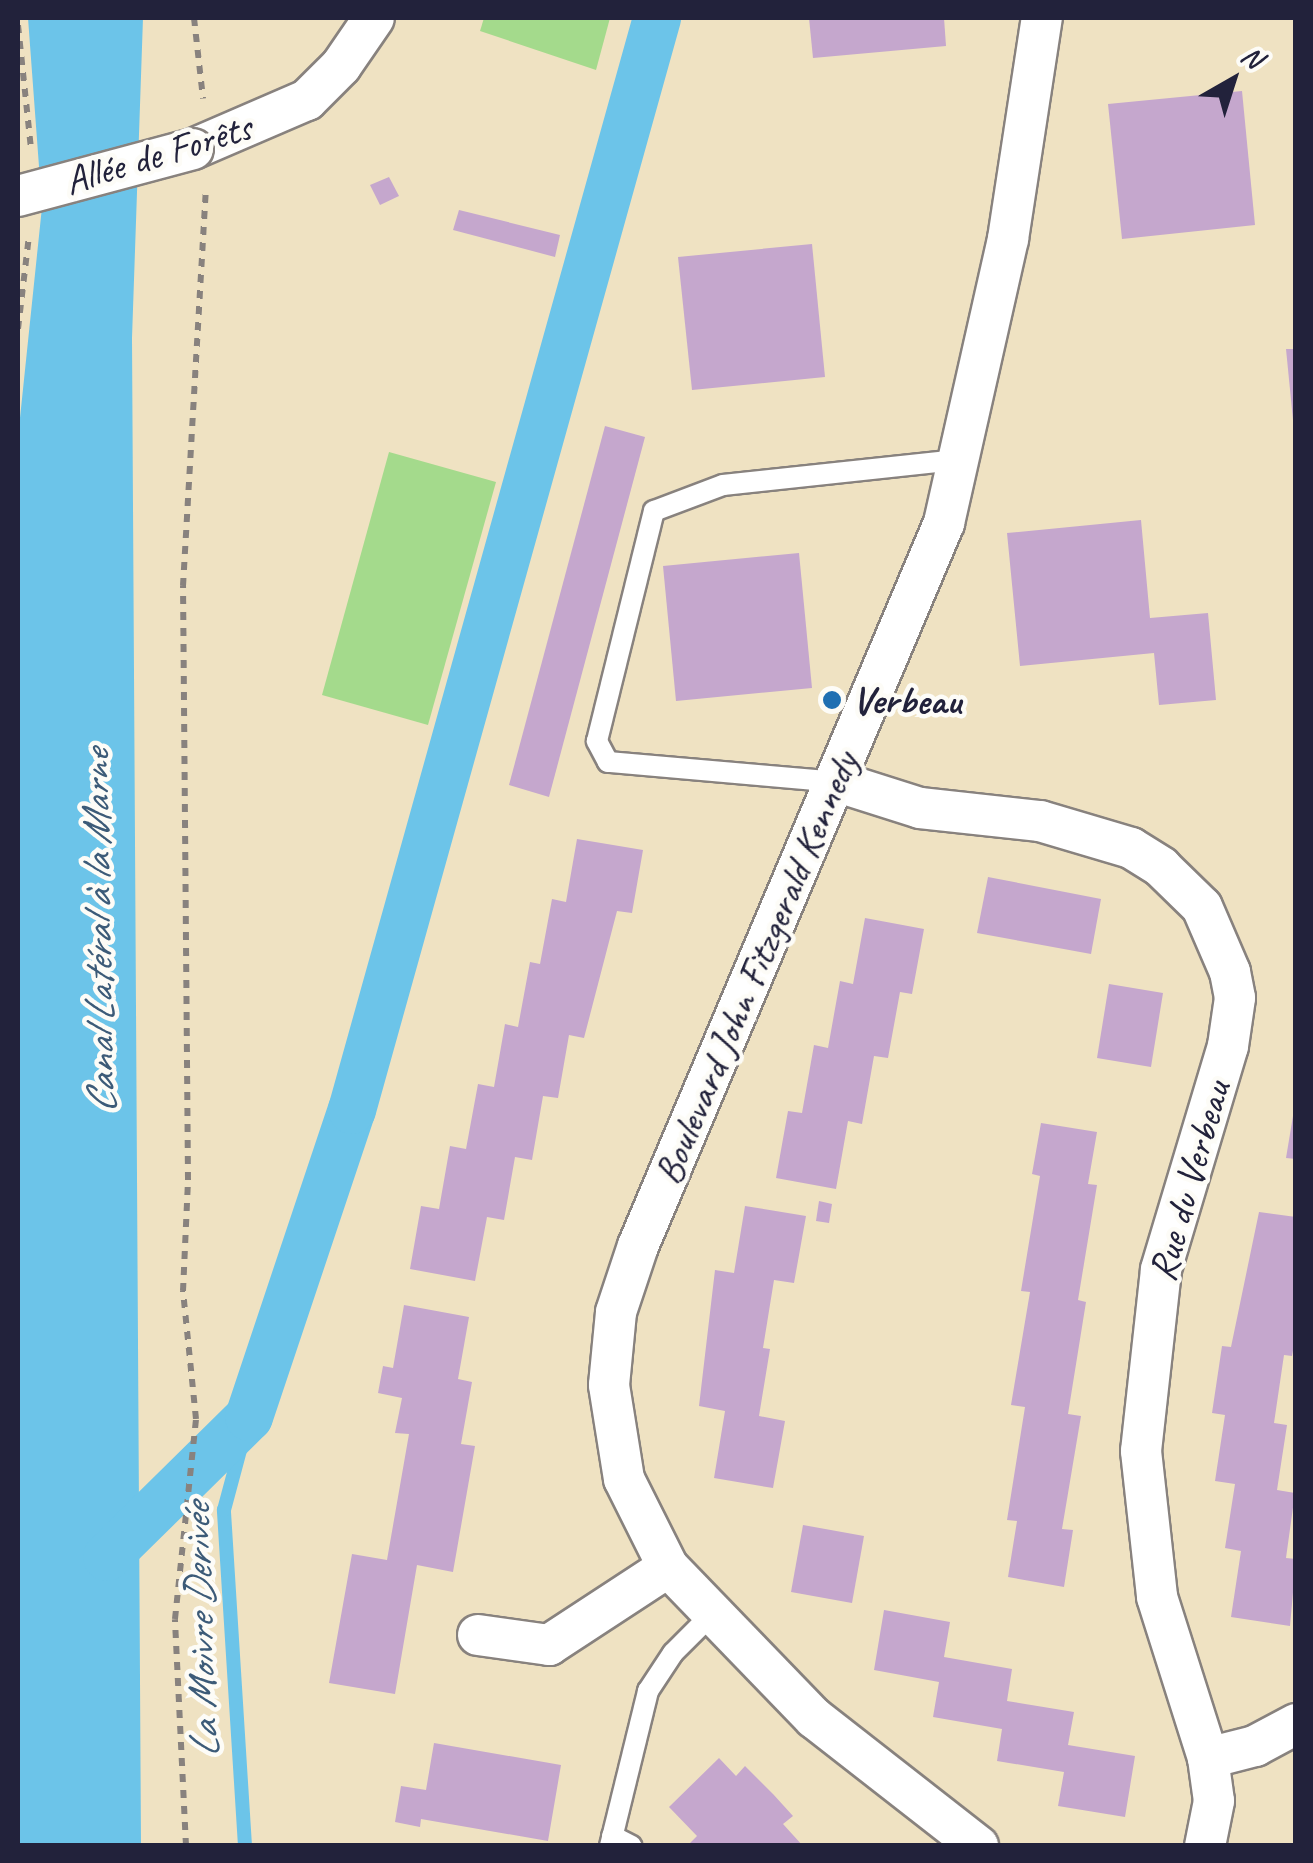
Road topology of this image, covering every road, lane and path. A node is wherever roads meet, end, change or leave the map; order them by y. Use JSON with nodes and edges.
{"nodes":[{"id":1,"x":194,"y":18,"type":"edge"},
{"id":2,"x":374,"y":18,"type":"edge"},
{"id":3,"x":1042,"y":18,"type":"edge"},
{"id":4,"x":201,"y":148,"type":"junction"},
{"id":5,"x":18,"y":196,"type":"edge"},
{"id":6,"x":958,"y":460,"type":"junction"},
{"id":7,"x":838,"y":782,"type":"junction"},
{"id":8,"x":668,"y":1567,"type":"junction"},
{"id":9,"x":711,"y":1615,"type":"junction"},
{"id":10,"x":478,"y":1635,"type":"dead end"},
{"id":11,"x":1296,"y":1724,"type":"edge"},
{"id":12,"x":1208,"y":1758,"type":"junction"},
{"id":13,"x":610,"y":1841,"type":"edge"},
{"id":14,"x":186,"y":1846,"type":"edge"},
{"id":15,"x":632,"y":1846,"type":"edge"},
{"id":16,"x":978,"y":1846,"type":"edge"},
{"id":17,"x":1205,"y":1846,"type":"edge"}],
"edges":[{"from":1,"to":4,"type":"path"},
{"from":2,"to":4,"type":"street","name":"Allée de Forêts"},
{"from":3,"to":6,"type":"street","name":"Boulevard John Fitzgerald Kennedy"},
{"from":4,"to":5,"type":"street","name":"Allée de Forêts","bridge":true},
{"from":4,"to":14,"type":"path"},
{"from":6,"to":7,"type":"street","name":"Boulevard John Fitzgerald Kennedy"},
{"from":6,"to":7,"type":"lane"},
{"from":7,"to":8,"type":"street","name":"Boulevard John Fitzgerald Kennedy"},
{"from":7,"to":12,"type":"street","name":"Rue du Verbeau"},
{"from":8,"to":9,"type":"street","name":"Boulevard John Fitzgerald Kennedy"},
{"from":8,"to":10,"type":"street"},
{"from":9,"to":13,"type":"lane"},
{"from":9,"to":16,"type":"street","name":"Boulevard John Fitzgerald Kennedy"},
{"from":11,"to":12,"type":"street"},
{"from":12,"to":17,"type":"street","name":"Rue du Verbeau"},
{"from":13,"to":15,"type":"lane"}]}
